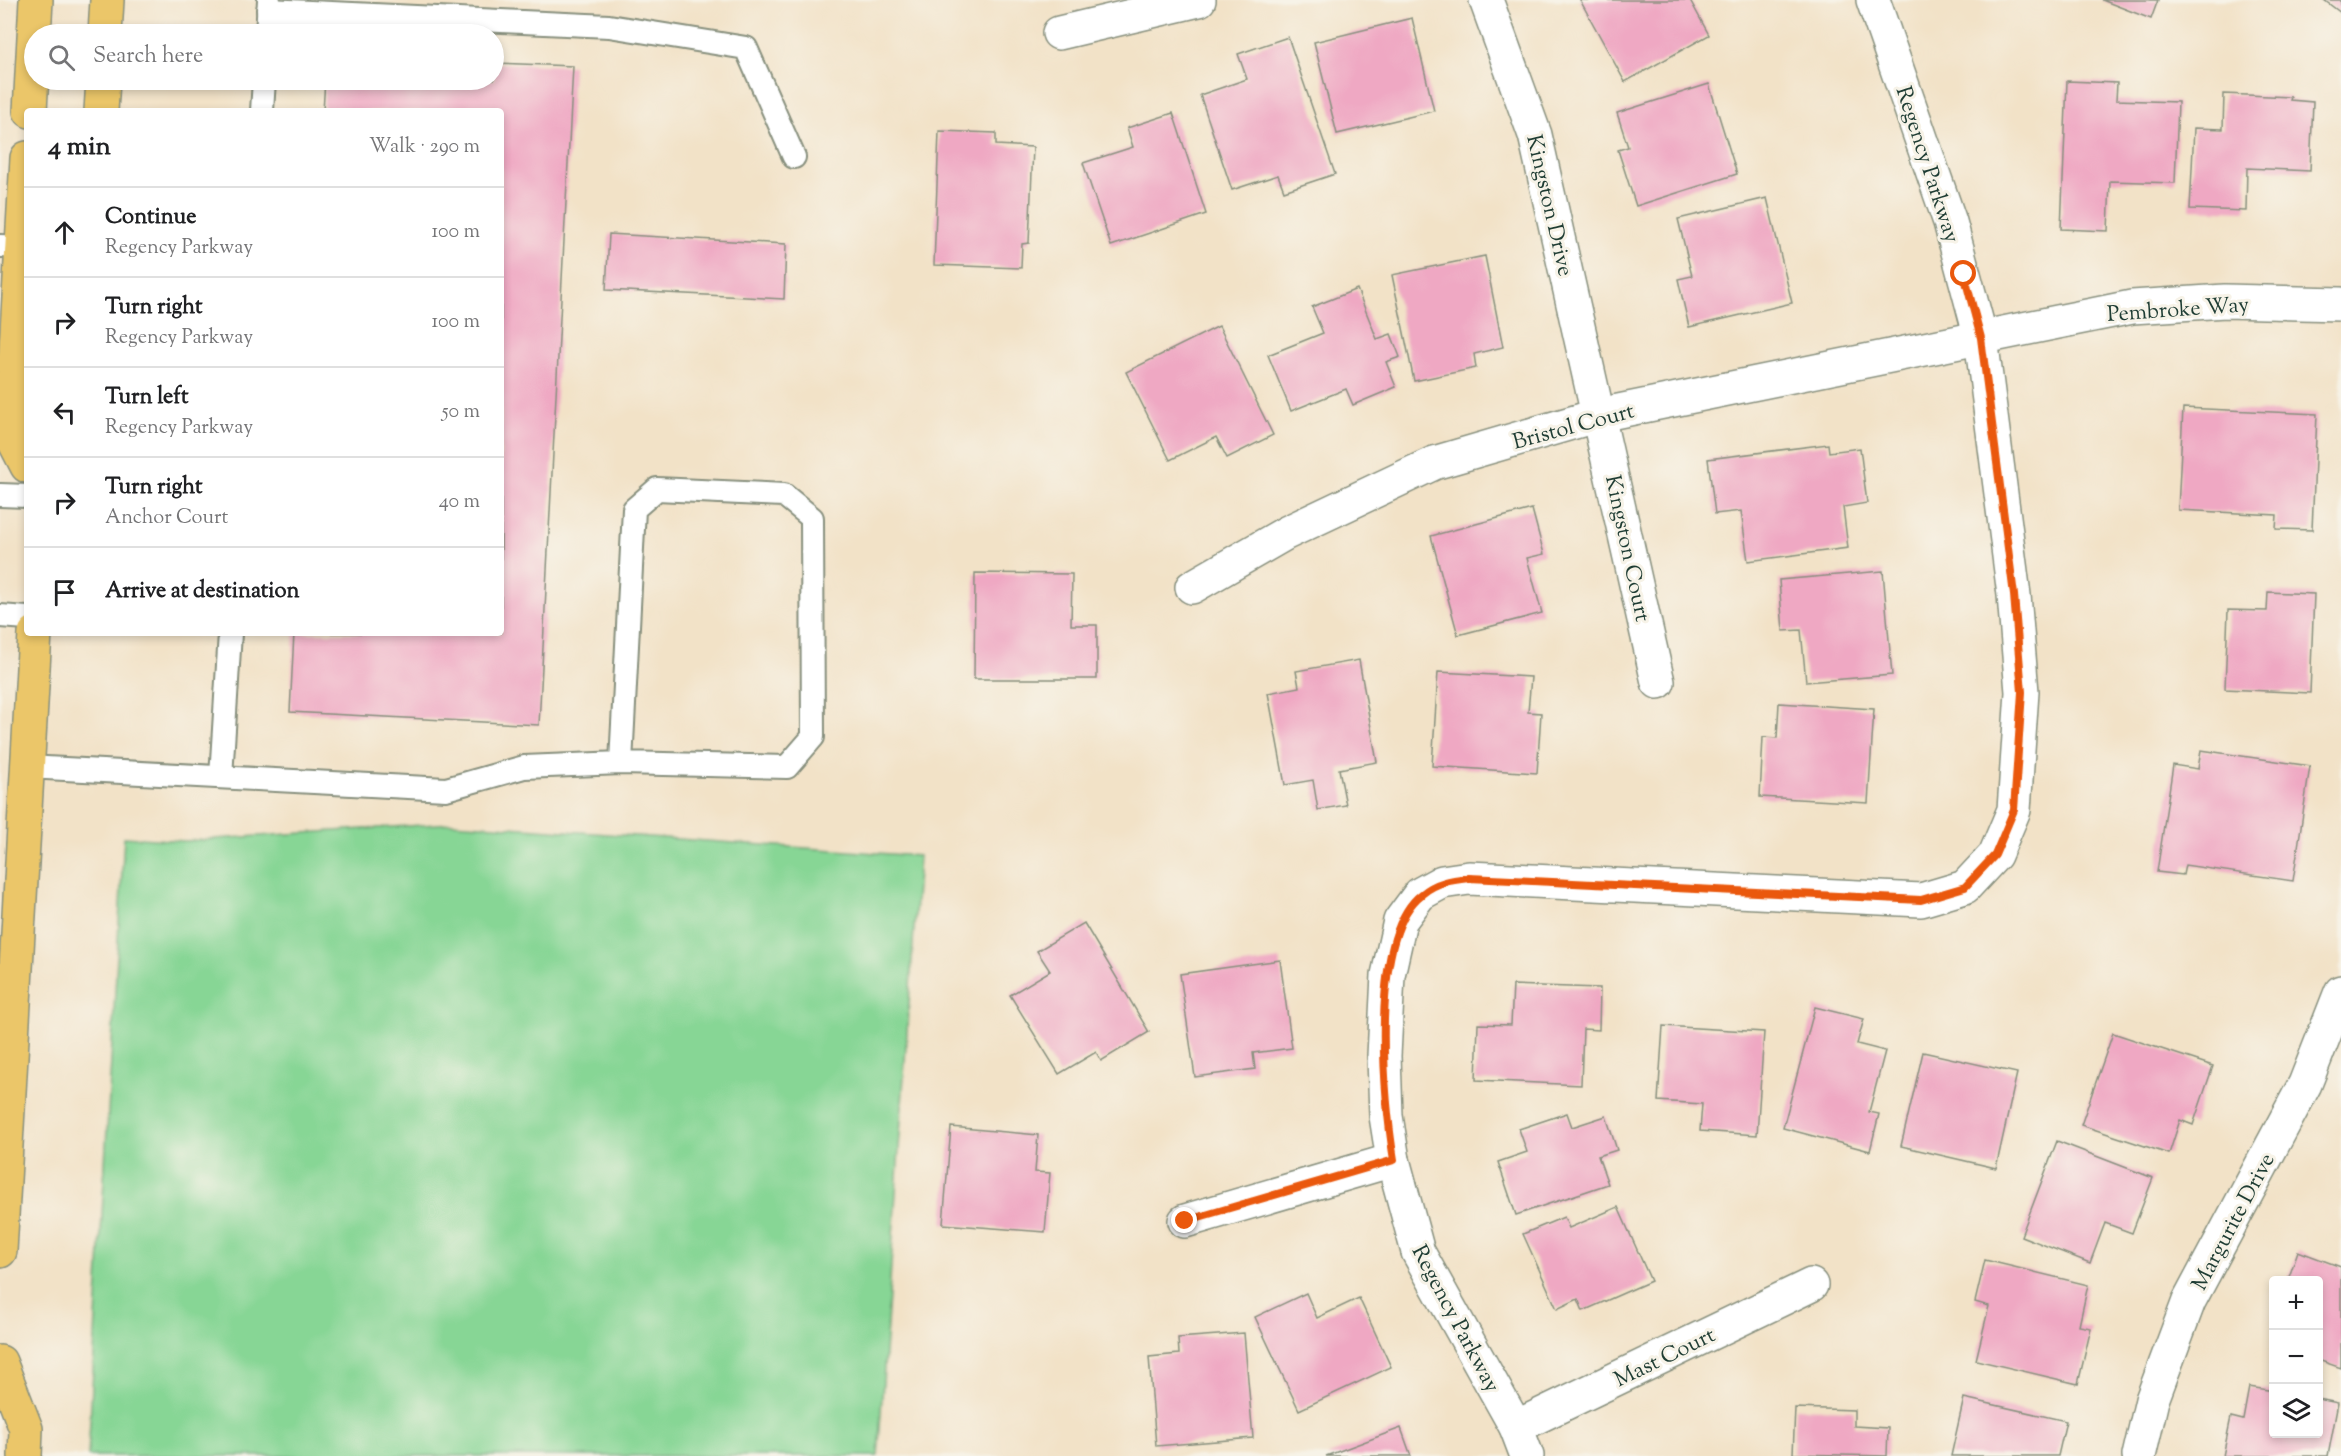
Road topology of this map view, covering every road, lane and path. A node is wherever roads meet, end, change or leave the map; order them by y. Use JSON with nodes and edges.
{"nodes":[{"id":1,"x":36,"y":0,"type":"edge"},
{"id":2,"x":108,"y":0,"type":"edge"},
{"id":3,"x":1199,"y":0,"type":"edge"},
{"id":4,"x":1486,"y":0,"type":"edge"},
{"id":5,"x":1873,"y":0,"type":"edge"},
{"id":6,"x":269,"y":5,"type":"edge"},
{"id":7,"x":35,"y":24,"type":"edge"},
{"id":8,"x":106,"y":24,"type":"edge"},
{"id":9,"x":268,"y":24,"type":"edge"},
{"id":10,"x":1059,"y":33,"type":"dead end"},
{"id":11,"x":31,"y":90,"type":"edge"},
{"id":12,"x":102,"y":90,"type":"edge"},
{"id":13,"x":263,"y":90,"type":"edge"},
{"id":14,"x":30,"y":108,"type":"edge"},
{"id":15,"x":101,"y":108,"type":"edge"},
{"id":16,"x":262,"y":108,"type":"edge"},
{"id":17,"x":794,"y":157,"type":"dead end"},
{"id":18,"x":24,"y":175,"type":"edge"},
{"id":19,"x":11,"y":247,"type":"edge"},
{"id":20,"x":2341,"y":304,"type":"edge"},
{"id":21,"x":1981,"y":338,"type":"junction"},
{"id":22,"x":1599,"y":415,"type":"junction"},
{"id":23,"x":24,"y":460,"type":"edge"},
{"id":24,"x":0,"y":495,"type":"edge"},
{"id":25,"x":24,"y":496,"type":"edge"},
{"id":26,"x":1192,"y":587,"type":"dead end"},
{"id":27,"x":0,"y":616,"type":"edge"},
{"id":28,"x":24,"y":618,"type":"edge"},
{"id":29,"x":35,"y":636,"type":"edge"},
{"id":30,"x":230,"y":636,"type":"edge"},
{"id":31,"x":1658,"y":682,"type":"dead end"},
{"id":32,"x":621,"y":763,"type":"junction"},
{"id":33,"x":27,"y":767,"type":"junction"},
{"id":34,"x":221,"y":777,"type":"junction"},
{"id":35,"x":10,"y":888,"type":"edge"},
{"id":36,"x":8,"y":972,"type":"edge"},
{"id":37,"x":2341,"y":992,"type":"edge"},
{"id":38,"x":1394,"y":1160,"type":"junction"},
{"id":39,"x":1185,"y":1221,"type":"dead end"},
{"id":40,"x":0,"y":1251,"type":"edge"},
{"id":41,"x":1811,"y":1285,"type":"dead end"},
{"id":42,"x":0,"y":1362,"type":"edge"},
{"id":43,"x":1522,"y":1441,"type":"edge"},
{"id":44,"x":25,"y":1456,"type":"edge"},
{"id":45,"x":2139,"y":1456,"type":"edge"}],
"edges":[{"from":1,"to":7,"type":"main road"},
{"from":2,"to":8,"type":"main road"},
{"from":3,"to":10,"type":"street"},
{"from":4,"to":22,"type":"street","name":"Kingston Drive"},
{"from":5,"to":21,"type":"street","name":"Regency Parkway"},
{"from":6,"to":9,"type":"lane"},
{"from":6,"to":17,"type":"lane"},
{"from":11,"to":14,"type":"main road"},
{"from":12,"to":15,"type":"main road"},
{"from":13,"to":16,"type":"lane"},
{"from":18,"to":19,"type":"main road"},
{"from":19,"to":23,"type":"main road"},
{"from":20,"to":21,"type":"street","name":"Pembroke Way"},
{"from":21,"to":22,"type":"street","name":"Bristol Court"},
{"from":21,"to":38,"type":"street","name":"Regency Parkway"},
{"from":22,"to":26,"type":"street","name":"Bristol Court"},
{"from":22,"to":31,"type":"street","name":"Kingston Court"},
{"from":24,"to":25,"type":"lane"},
{"from":27,"to":28,"type":"lane"},
{"from":29,"to":33,"type":"main road"},
{"from":30,"to":34,"type":"lane"},
{"from":32,"to":32,"type":"lane"},
{"from":32,"to":34,"type":"lane"},
{"from":33,"to":34,"type":"lane"},
{"from":33,"to":35,"type":"main road"},
{"from":35,"to":36,"type":"main road"},
{"from":36,"to":40,"type":"main road"},
{"from":37,"to":45,"type":"street","name":"Margurite Drive"},
{"from":38,"to":39,"type":"street"},
{"from":38,"to":43,"type":"street","name":"Regency Parkway"},
{"from":41,"to":43,"type":"street","name":"Mast Court"},
{"from":42,"to":44,"type":"main road"}]}
